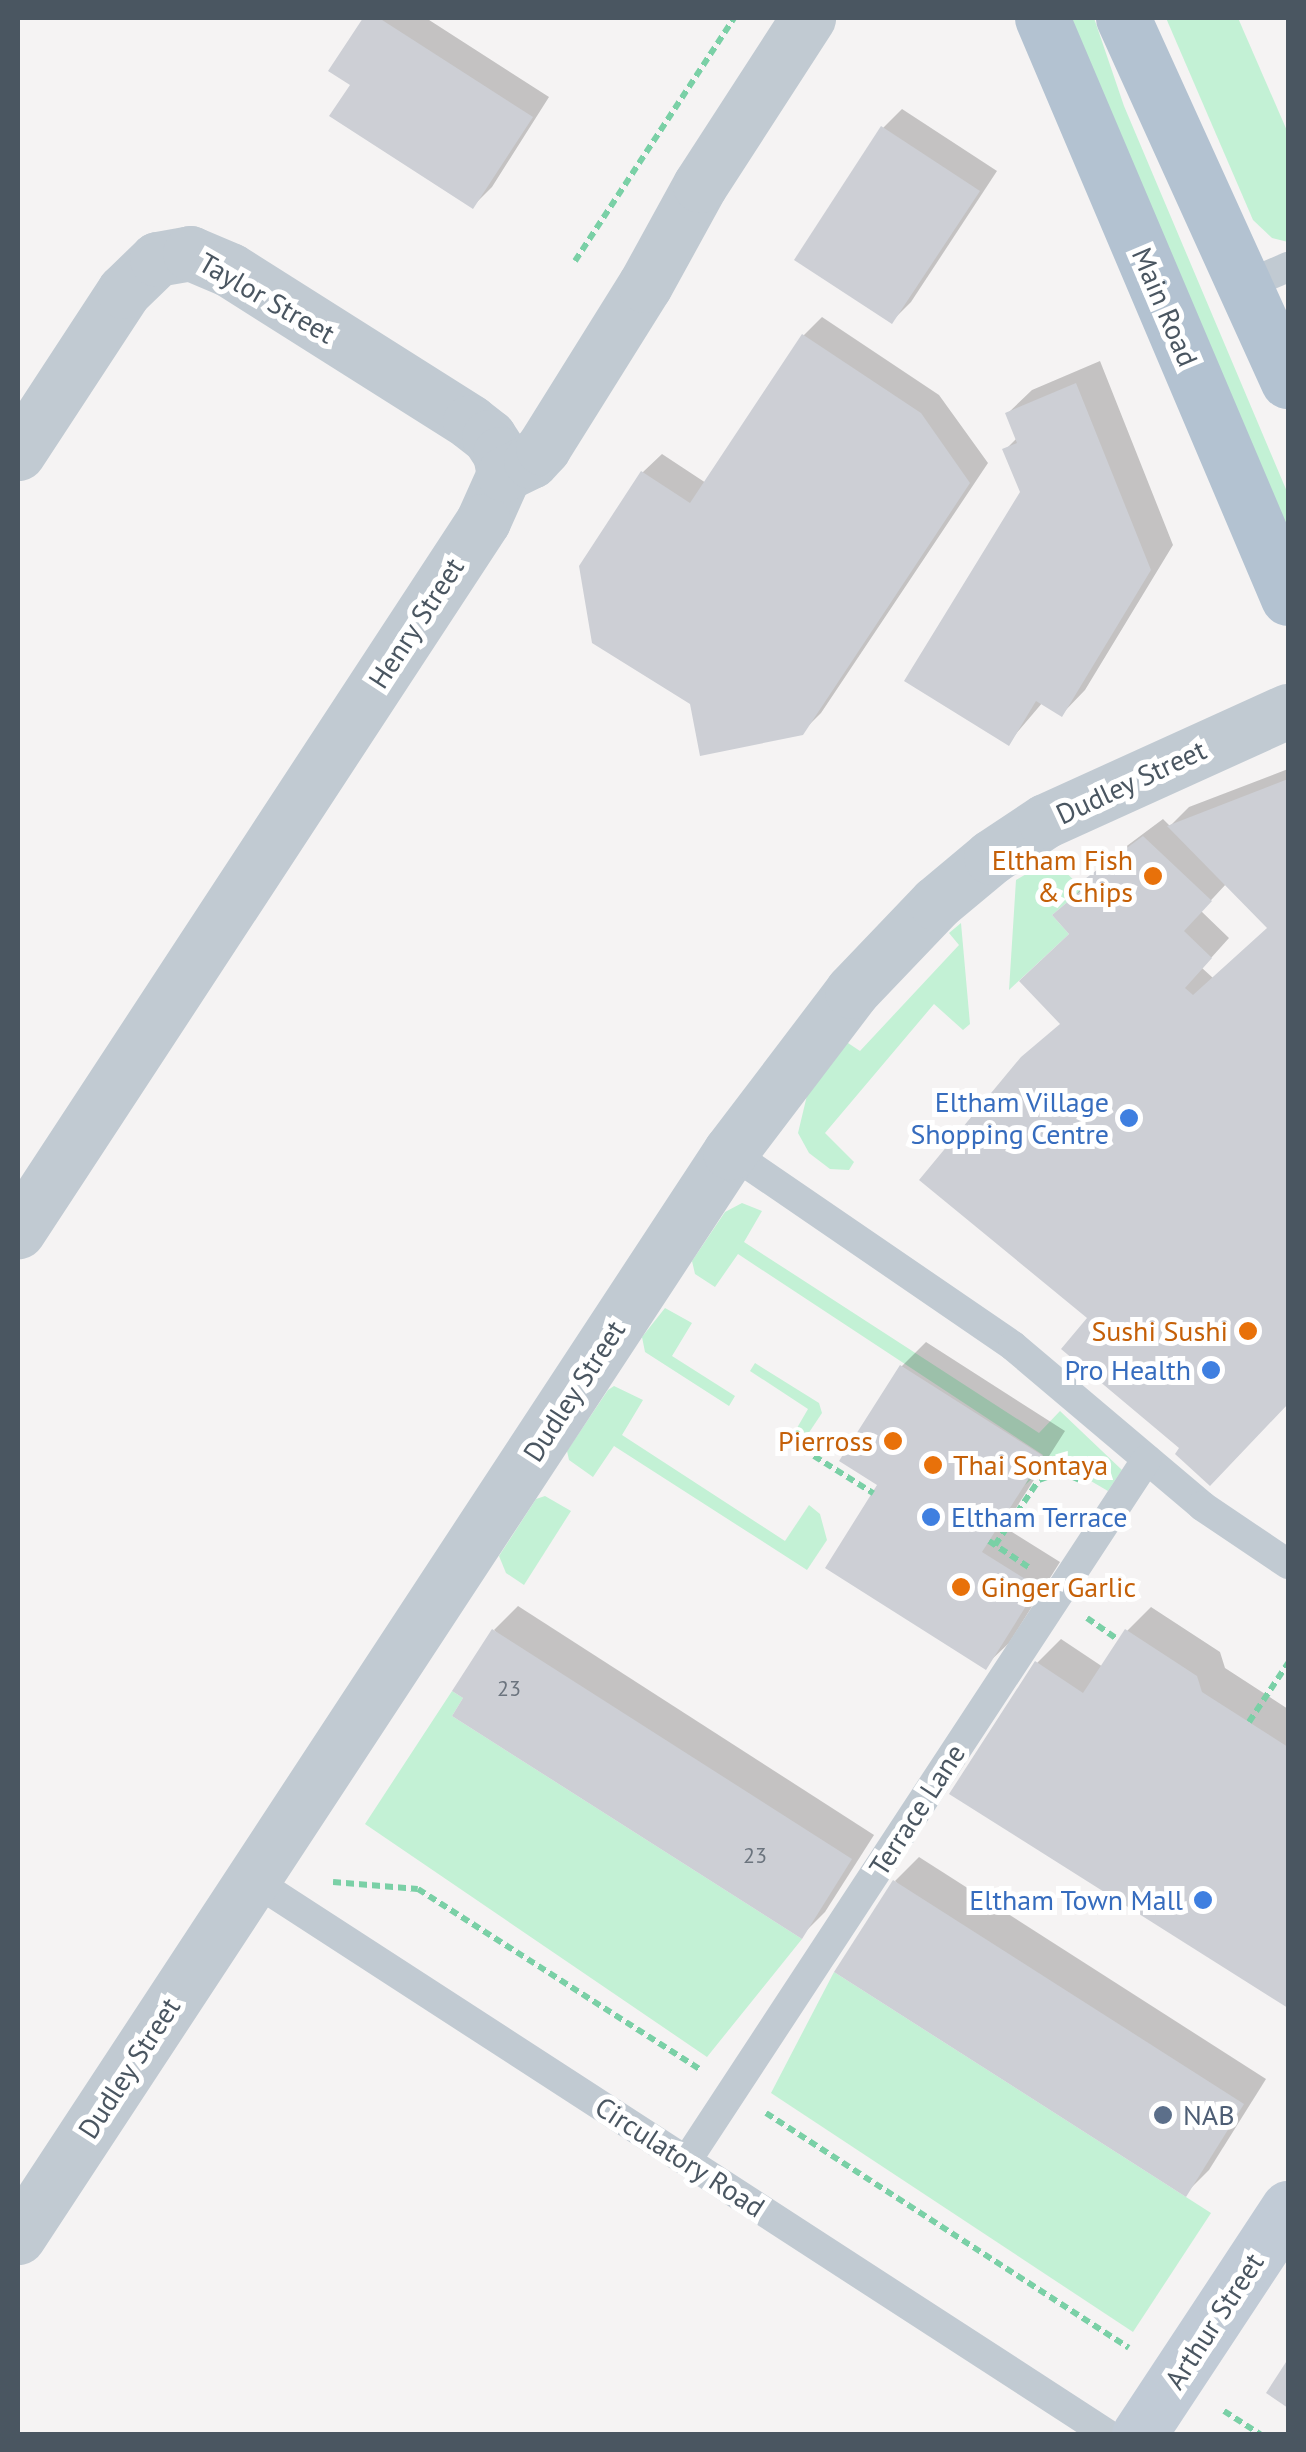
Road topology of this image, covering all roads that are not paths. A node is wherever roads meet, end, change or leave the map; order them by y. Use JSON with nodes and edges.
{"nodes":[{"id":1,"x":808,"y":18,"type":"edge"},
{"id":2,"x":1042,"y":18,"type":"edge"},
{"id":3,"x":1123,"y":18,"type":"edge"},
{"id":4,"x":1267,"y":276,"type":"edge"},
{"id":5,"x":1288,"y":381,"type":"edge"},
{"id":6,"x":18,"y":452,"type":"edge"},
{"id":7,"x":504,"y":474,"type":"junction"},
{"id":8,"x":1288,"y":598,"type":"edge"},
{"id":9,"x":1288,"y":711,"type":"edge"},
{"id":10,"x":730,"y":1152,"type":"junction"},
{"id":11,"x":18,"y":1231,"type":"edge"},
{"id":12,"x":1147,"y":1459,"type":"junction"},
{"id":13,"x":1288,"y":1564,"type":"edge"},
{"id":14,"x":252,"y":1880,"type":"junction"},
{"id":15,"x":687,"y":2160,"type":"junction"},
{"id":16,"x":1288,"y":2208,"type":"edge"},
{"id":17,"x":18,"y":2237,"type":"edge"},
{"id":18,"x":1107,"y":2434,"type":"edge"},
{"id":19,"x":1139,"y":2434,"type":"edge"}],
"edges":[{"from":1,"to":7,"type":"street","name":"Henry Street"},
{"from":2,"to":8,"type":"main road","name":"Main Road"},
{"from":3,"to":4,"type":"main road"},
{"from":4,"to":5,"type":"main road"},
{"from":6,"to":7,"type":"street","name":"Taylor Street"},
{"from":7,"to":11,"type":"street","name":"Henry Street"},
{"from":9,"to":10,"type":"street","name":"Dudley Street"},
{"from":10,"to":12,"type":"lane"},
{"from":10,"to":14,"type":"street","name":"Dudley Street"},
{"from":12,"to":13,"type":"lane"},
{"from":12,"to":15,"type":"lane","name":"Terrace Lane"},
{"from":14,"to":15,"type":"lane","name":"Circulatory Road"},
{"from":14,"to":17,"type":"street","name":"Dudley Street"},
{"from":15,"to":18,"type":"lane","name":"Circulatory Road"},
{"from":16,"to":19,"type":"street","name":"Arthur Street"}]}
